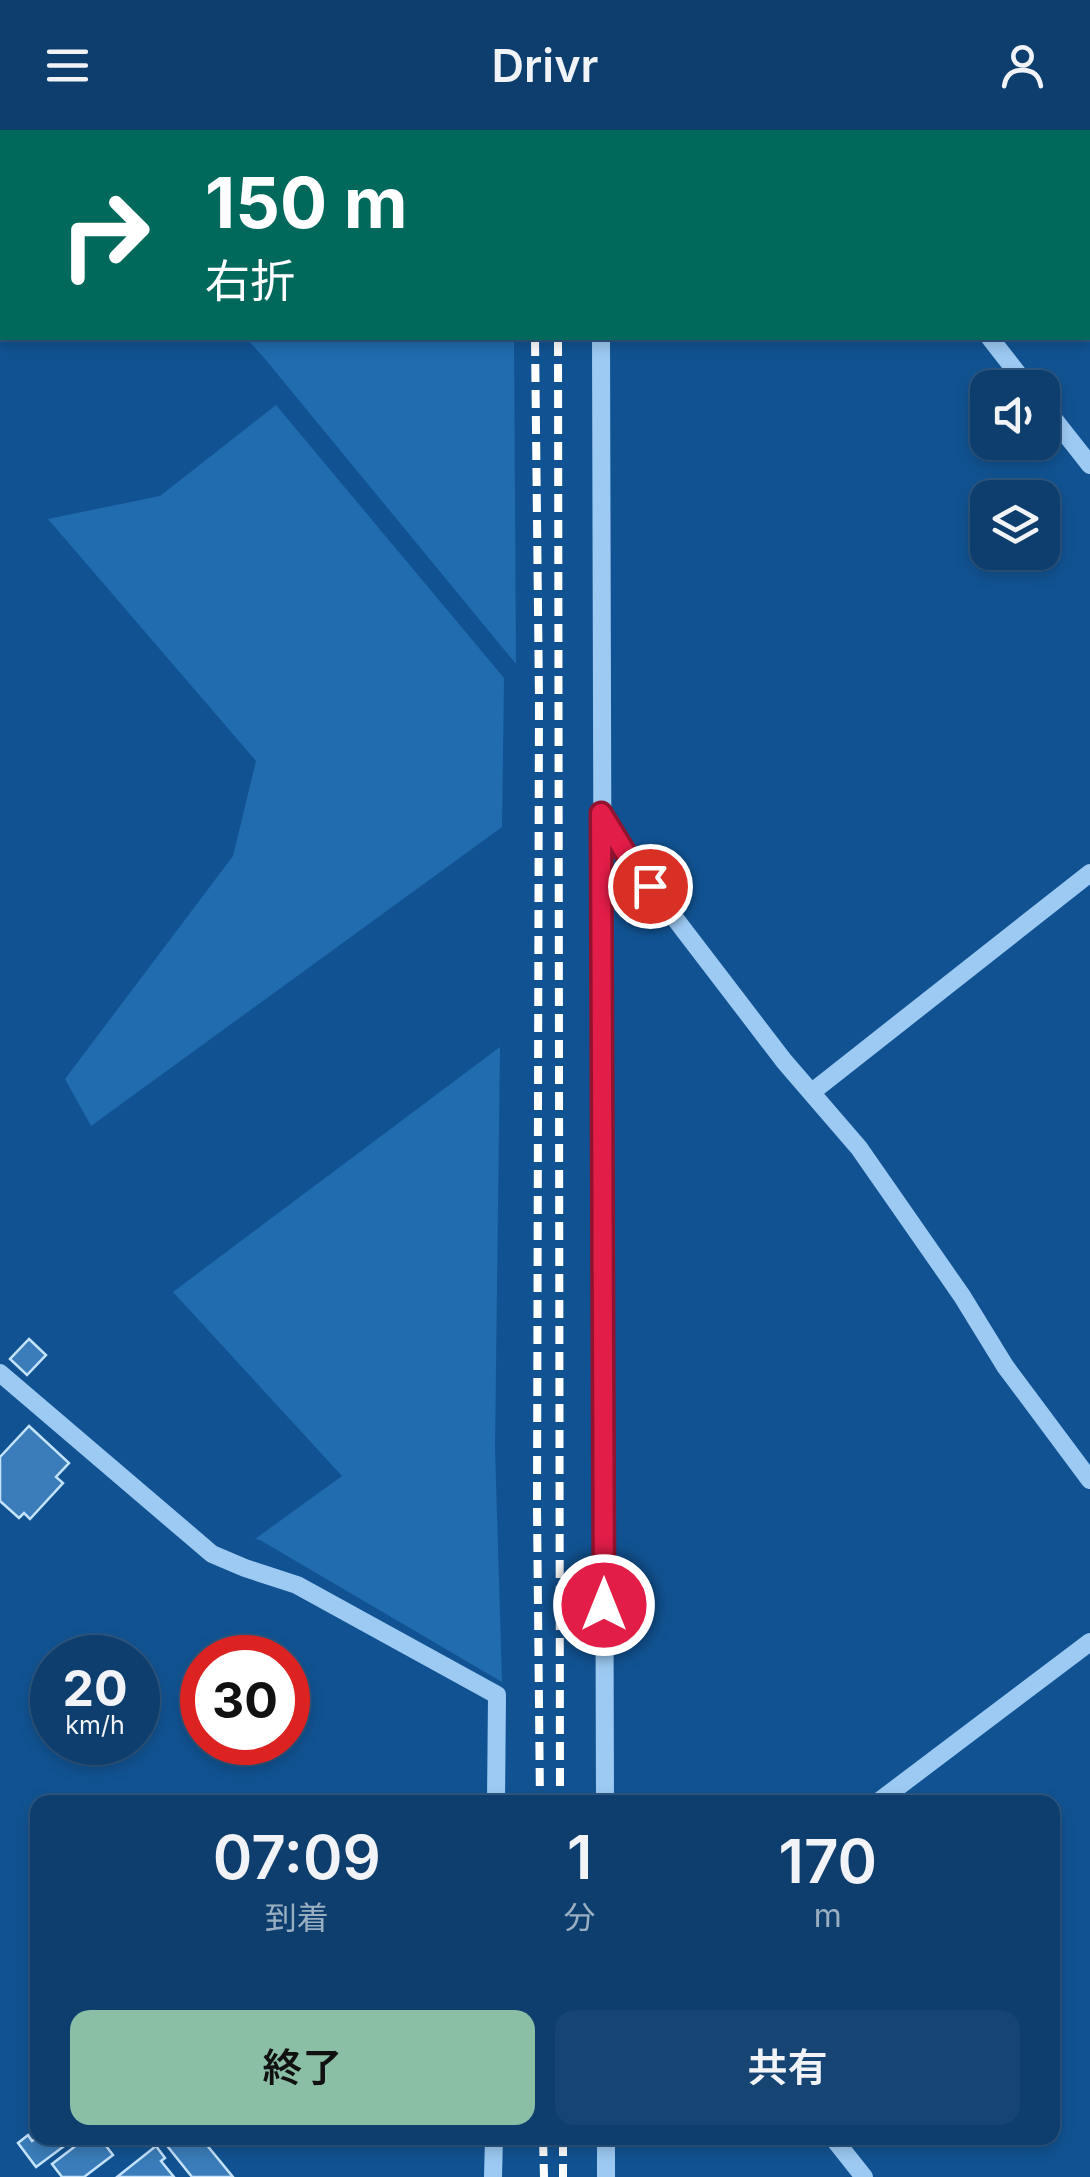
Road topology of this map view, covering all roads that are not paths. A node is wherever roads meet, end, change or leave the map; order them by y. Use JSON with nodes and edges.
{"nodes":[{"id":1,"x":601,"y":340,"type":"edge"},
{"id":2,"x":992,"y":340,"type":"edge"},
{"id":3,"x":1015,"y":370,"type":"edge"},
{"id":4,"x":1060,"y":427,"type":"edge"},
{"id":5,"x":1090,"y":465,"type":"edge"},
{"id":6,"x":601,"y":813,"type":"junction"},
{"id":7,"x":1090,"y":872,"type":"edge"},
{"id":8,"x":812,"y":1092,"type":"junction"},
{"id":9,"x":0,"y":1374,"type":"edge"},
{"id":10,"x":1090,"y":1480,"type":"edge"},
{"id":11,"x":1090,"y":1642,"type":"edge"},
{"id":12,"x":496,"y":1795,"type":"edge"},
{"id":13,"x":606,"y":1795,"type":"edge"},
{"id":14,"x":887,"y":1795,"type":"edge"},
{"id":15,"x":494,"y":2145,"type":"edge"},
{"id":16,"x":606,"y":2145,"type":"edge"},
{"id":17,"x":839,"y":2145,"type":"edge"},
{"id":18,"x":493,"y":2177,"type":"edge"},
{"id":19,"x":606,"y":2177,"type":"edge"},
{"id":20,"x":864,"y":2177,"type":"edge"}],
"edges":[{"from":1,"to":6,"type":"street"},
{"from":2,"to":3,"type":"street"},
{"from":4,"to":5,"type":"street"},
{"from":6,"to":8,"type":"street"},
{"from":6,"to":13,"type":"street"},
{"from":7,"to":8,"type":"street"},
{"from":8,"to":10,"type":"street"},
{"from":9,"to":12,"type":"street"},
{"from":11,"to":14,"type":"street"},
{"from":15,"to":18,"type":"street"},
{"from":16,"to":19,"type":"street"},
{"from":17,"to":20,"type":"street"}]}
